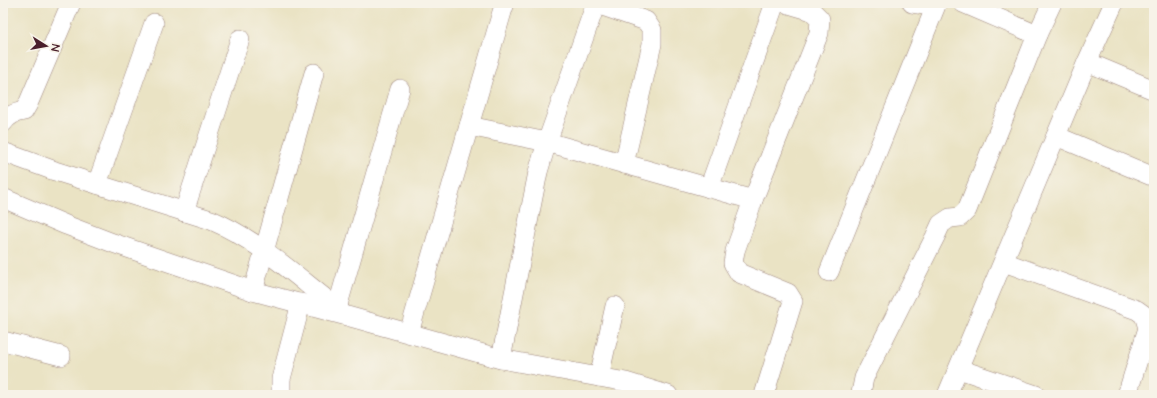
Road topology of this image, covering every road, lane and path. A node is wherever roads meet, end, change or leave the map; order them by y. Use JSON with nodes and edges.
{"nodes":[{"id":1,"x":71,"y":3,"type":"edge"},
{"id":2,"x":506,"y":3,"type":"edge"},
{"id":3,"x":595,"y":3,"type":"edge"},
{"id":4,"x":776,"y":3,"type":"edge"},
{"id":5,"x":785,"y":3,"type":"edge"},
{"id":6,"x":912,"y":3,"type":"edge"},
{"id":7,"x":936,"y":3,"type":"edge"},
{"id":8,"x":963,"y":3,"type":"edge"},
{"id":9,"x":1052,"y":3,"type":"edge"},
{"id":10,"x":1114,"y":3,"type":"edge"},
{"id":11,"x":154,"y":23,"type":"dead end"},
{"id":12,"x":1037,"y":34,"type":"junction"},
{"id":13,"x":240,"y":39,"type":"dead end"},
{"id":14,"x":1087,"y":62,"type":"junction"},
{"id":15,"x":314,"y":73,"type":"dead end"},
{"id":16,"x":400,"y":89,"type":"dead end"},
{"id":17,"x":1154,"y":90,"type":"edge"},
{"id":18,"x":3,"y":123,"type":"edge"},
{"id":19,"x":469,"y":126,"type":"junction"},
{"id":20,"x":1056,"y":136,"type":"junction"},
{"id":21,"x":548,"y":142,"type":"junction"},
{"id":22,"x":3,"y":152,"type":"edge"},
{"id":23,"x":624,"y":164,"type":"junction"},
{"id":24,"x":1154,"y":177,"type":"edge"},
{"id":25,"x":97,"y":184,"type":"junction"},
{"id":26,"x":709,"y":188,"type":"junction"},
{"id":27,"x":3,"y":198,"type":"edge"},
{"id":28,"x":753,"y":200,"type":"junction"},
{"id":29,"x":184,"y":212,"type":"junction"},
{"id":30,"x":263,"y":250,"type":"junction"},
{"id":31,"x":1004,"y":262,"type":"junction"},
{"id":32,"x":829,"y":272,"type":"dead end"},
{"id":33,"x":253,"y":291,"type":"junction"},
{"id":34,"x":301,"y":303,"type":"junction"},
{"id":35,"x":615,"y":306,"type":"dead end"},
{"id":36,"x":342,"y":312,"type":"junction"},
{"id":37,"x":409,"y":333,"type":"junction"},
{"id":38,"x":3,"y":341,"type":"edge"},
{"id":39,"x":61,"y":356,"type":"dead end"},
{"id":40,"x":500,"y":359,"type":"junction"},
{"id":41,"x":959,"y":369,"type":"junction"},
{"id":42,"x":599,"y":377,"type":"junction"},
{"id":43,"x":624,"y":388,"type":"edge"},
{"id":44,"x":1131,"y":394,"type":"edge"},
{"id":45,"x":283,"y":395,"type":"edge"},
{"id":46,"x":668,"y":395,"type":"edge"},
{"id":47,"x":764,"y":395,"type":"edge"},
{"id":48,"x":863,"y":395,"type":"edge"},
{"id":49,"x":947,"y":395,"type":"edge"},
{"id":50,"x":1036,"y":395,"type":"edge"}],
"edges":[{"from":1,"to":18,"type":"street"},
{"from":2,"to":19,"type":"street"},
{"from":3,"to":21,"type":"street"},
{"from":3,"to":23,"type":"street"},
{"from":4,"to":26,"type":"street"},
{"from":5,"to":28,"type":"street"},
{"from":6,"to":7,"type":"street"},
{"from":7,"to":32,"type":"street"},
{"from":8,"to":12,"type":"street"},
{"from":9,"to":12,"type":"street"},
{"from":10,"to":14,"type":"street"},
{"from":11,"to":25,"type":"street"},
{"from":12,"to":48,"type":"street"},
{"from":13,"to":29,"type":"street"},
{"from":14,"to":17,"type":"street"},
{"from":14,"to":20,"type":"street"},
{"from":15,"to":30,"type":"street"},
{"from":16,"to":36,"type":"street"},
{"from":19,"to":21,"type":"street"},
{"from":19,"to":37,"type":"street"},
{"from":20,"to":24,"type":"street"},
{"from":20,"to":31,"type":"street"},
{"from":21,"to":23,"type":"street"},
{"from":21,"to":40,"type":"street"},
{"from":22,"to":25,"type":"street"},
{"from":23,"to":26,"type":"street"},
{"from":25,"to":29,"type":"street"},
{"from":26,"to":28,"type":"street"},
{"from":27,"to":33,"type":"street"},
{"from":28,"to":47,"type":"street"},
{"from":29,"to":30,"type":"street"},
{"from":30,"to":33,"type":"street"},
{"from":30,"to":36,"type":"street"},
{"from":31,"to":41,"type":"street"},
{"from":31,"to":44,"type":"street"},
{"from":33,"to":34,"type":"street"},
{"from":34,"to":36,"type":"street"},
{"from":34,"to":45,"type":"street"},
{"from":35,"to":42,"type":"street"},
{"from":36,"to":37,"type":"street"},
{"from":37,"to":40,"type":"street"},
{"from":38,"to":39,"type":"street"},
{"from":40,"to":42,"type":"street"},
{"from":41,"to":49,"type":"street"},
{"from":41,"to":50,"type":"street"},
{"from":42,"to":43,"type":"street"},
{"from":43,"to":46,"type":"street"}]}
